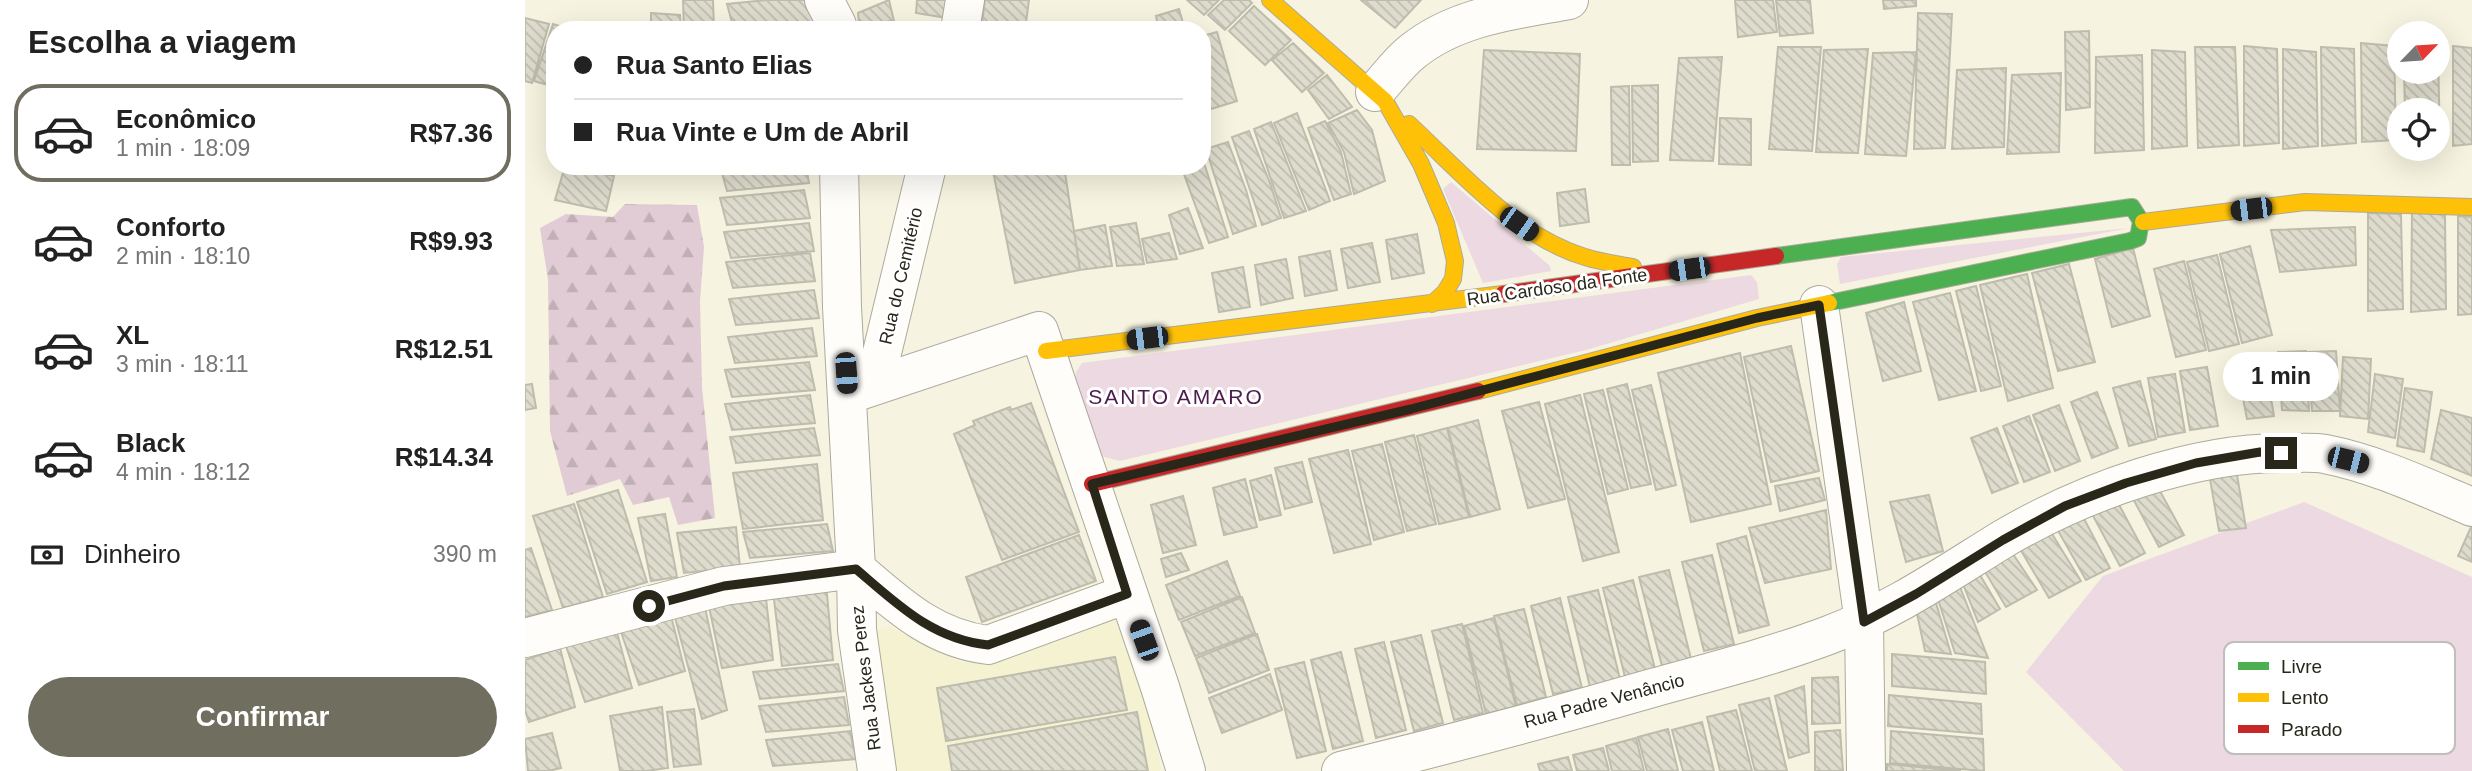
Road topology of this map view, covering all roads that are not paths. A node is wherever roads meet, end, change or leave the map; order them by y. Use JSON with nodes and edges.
{"nodes":[{"id":1,"x":824,"y":0,"type":"edge"},
{"id":2,"x":965,"y":0,"type":"edge"},
{"id":3,"x":1270,"y":0,"type":"edge"},
{"id":4,"x":1569,"y":0,"type":"edge"},
{"id":5,"x":835,"y":21,"type":"edge"},
{"id":6,"x":962,"y":21,"type":"edge"},
{"id":7,"x":1380,"y":96,"type":"junction"},
{"id":8,"x":839,"y":175,"type":"edge"},
{"id":9,"x":924,"y":175,"type":"edge"},
{"id":10,"x":2472,"y":207,"type":"edge"},
{"id":11,"x":2143,"y":222,"type":"junction"},
{"id":12,"x":1665,"y":272,"type":"junction"},
{"id":13,"x":1817,"y":298,"type":"junction"},
{"id":14,"x":1432,"y":304,"type":"junction"},
{"id":15,"x":1046,"y":351,"type":"junction"},
{"id":16,"x":861,"y":390,"type":"junction"},
{"id":17,"x":1092,"y":484,"type":"junction"},
{"id":18,"x":2472,"y":507,"type":"edge"},
{"id":19,"x":856,"y":569,"type":"junction"},
{"id":20,"x":1127,"y":594,"type":"junction"},
{"id":21,"x":1864,"y":622,"type":"junction"},
{"id":22,"x":525,"y":638,"type":"edge"},
{"id":23,"x":877,"y":771,"type":"edge"},
{"id":24,"x":1186,"y":771,"type":"edge"},
{"id":25,"x":1341,"y":771,"type":"edge"},
{"id":26,"x":1866,"y":771,"type":"edge"}],
"edges":[{"from":1,"to":5,"type":"street"},
{"from":2,"to":6,"type":"street"},
{"from":3,"to":7,"type":"main road"},
{"from":4,"to":7,"type":"street"},
{"from":7,"to":12,"type":"main road"},
{"from":7,"to":14,"type":"main road"},
{"from":8,"to":16,"type":"street","name":"Rua Jackes Perez"},
{"from":9,"to":16,"type":"street","name":"Rua do Cemitério"},
{"from":10,"to":11,"type":"main road"},
{"from":11,"to":12,"type":"main road","name":"Rua Cardoso da Fonte"},
{"from":11,"to":13,"type":"main road"},
{"from":12,"to":14,"type":"main road","name":"Rua Cardoso da Fonte"},
{"from":13,"to":17,"type":"main road"},
{"from":13,"to":21,"type":"street"},
{"from":14,"to":15,"type":"main road","name":"Rua Cardoso da Fonte"},
{"from":15,"to":16,"type":"street"},
{"from":15,"to":17,"type":"street"},
{"from":16,"to":19,"type":"street","name":"Rua Jackes Perez"},
{"from":17,"to":20,"type":"street"},
{"from":18,"to":21,"type":"street","name":"Rua Padre Venâncio"},
{"from":19,"to":20,"type":"street"},
{"from":19,"to":22,"type":"street"},
{"from":19,"to":23,"type":"street","name":"Rua Jackes Perez"},
{"from":20,"to":24,"type":"street"},
{"from":21,"to":25,"type":"street","name":"Rua Padre Venâncio"},
{"from":21,"to":26,"type":"street"}]}
